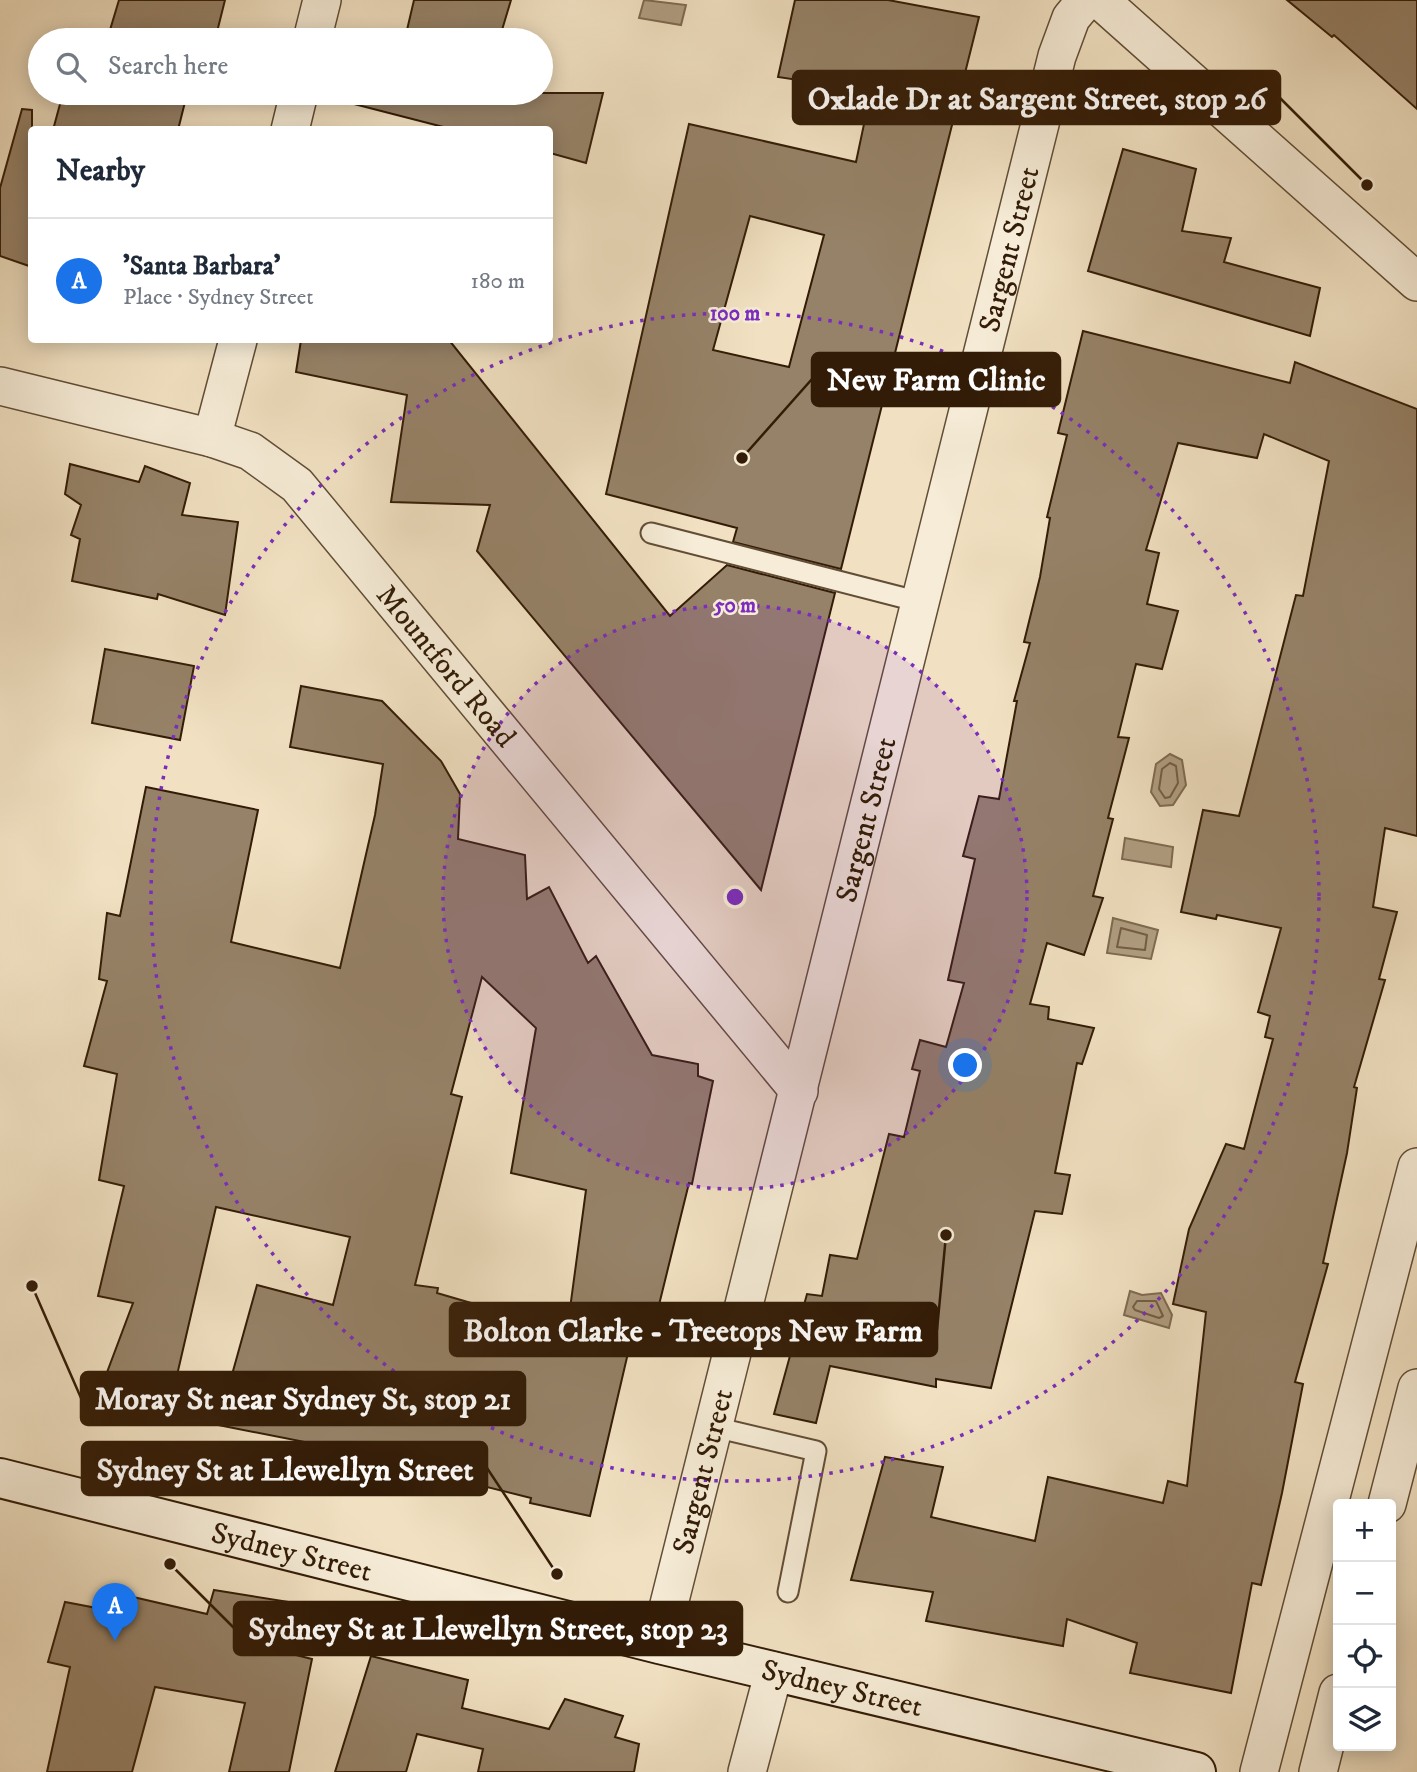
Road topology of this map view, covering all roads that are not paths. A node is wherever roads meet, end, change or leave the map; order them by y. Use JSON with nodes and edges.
{"nodes":[{"id":1,"x":322,"y":0,"type":"edge"},
{"id":2,"x":1086,"y":0,"type":"edge"},
{"id":3,"x":1100,"y":0,"type":"edge"},
{"id":4,"x":315,"y":28,"type":"edge"},
{"id":5,"x":296,"y":105,"type":"edge"},
{"id":6,"x":291,"y":126,"type":"edge"},
{"id":7,"x":1417,"y":282,"type":"edge"},
{"id":8,"x":237,"y":343,"type":"edge"},
{"id":9,"x":0,"y":386,"type":"edge"},
{"id":10,"x":212,"y":438,"type":"junction"},
{"id":11,"x":651,"y":533,"type":"dead end"},
{"id":12,"x":920,"y":602,"type":"junction"},
{"id":13,"x":799,"y":1091,"type":"junction"},
{"id":14,"x":1417,"y":1167,"type":"edge"},
{"id":15,"x":1417,"y":1388,"type":"edge"},
{"id":16,"x":714,"y":1427,"type":"junction"},
{"id":17,"x":0,"y":1478,"type":"edge"},
{"id":18,"x":1388,"y":1499,"type":"edge"},
{"id":19,"x":788,"y":1592,"type":"dead end"},
{"id":20,"x":659,"y":1644,"type":"junction"},
{"id":21,"x":774,"y":1671,"type":"junction"},
{"id":22,"x":1333,"y":1713,"type":"edge"},
{"id":23,"x":747,"y":1772,"type":"edge"},
{"id":24,"x":1196,"y":1772,"type":"edge"},
{"id":25,"x":1259,"y":1772,"type":"edge"},
{"id":26,"x":1318,"y":1772,"type":"edge"}],
"edges":[{"from":1,"to":4,"type":"street"},
{"from":2,"to":12,"type":"street","name":"Sargent Street"},
{"from":3,"to":7,"type":"street"},
{"from":5,"to":6,"type":"street"},
{"from":8,"to":10,"type":"street"},
{"from":9,"to":10,"type":"street","name":"Mountford Road"},
{"from":10,"to":13,"type":"street","name":"Mountford Road"},
{"from":11,"to":12,"type":"lane"},
{"from":12,"to":13,"type":"street","name":"Sargent Street"},
{"from":13,"to":16,"type":"street","name":"Sargent Street"},
{"from":14,"to":25,"type":"street"},
{"from":15,"to":18,"type":"street"},
{"from":16,"to":19,"type":"lane"},
{"from":16,"to":20,"type":"street","name":"Sargent Street"},
{"from":17,"to":20,"type":"street","name":"Sydney Street"},
{"from":20,"to":21,"type":"street","name":"Sydney Street"},
{"from":21,"to":23,"type":"street"},
{"from":21,"to":24,"type":"street","name":"Sydney Street"},
{"from":22,"to":26,"type":"street"}]}
